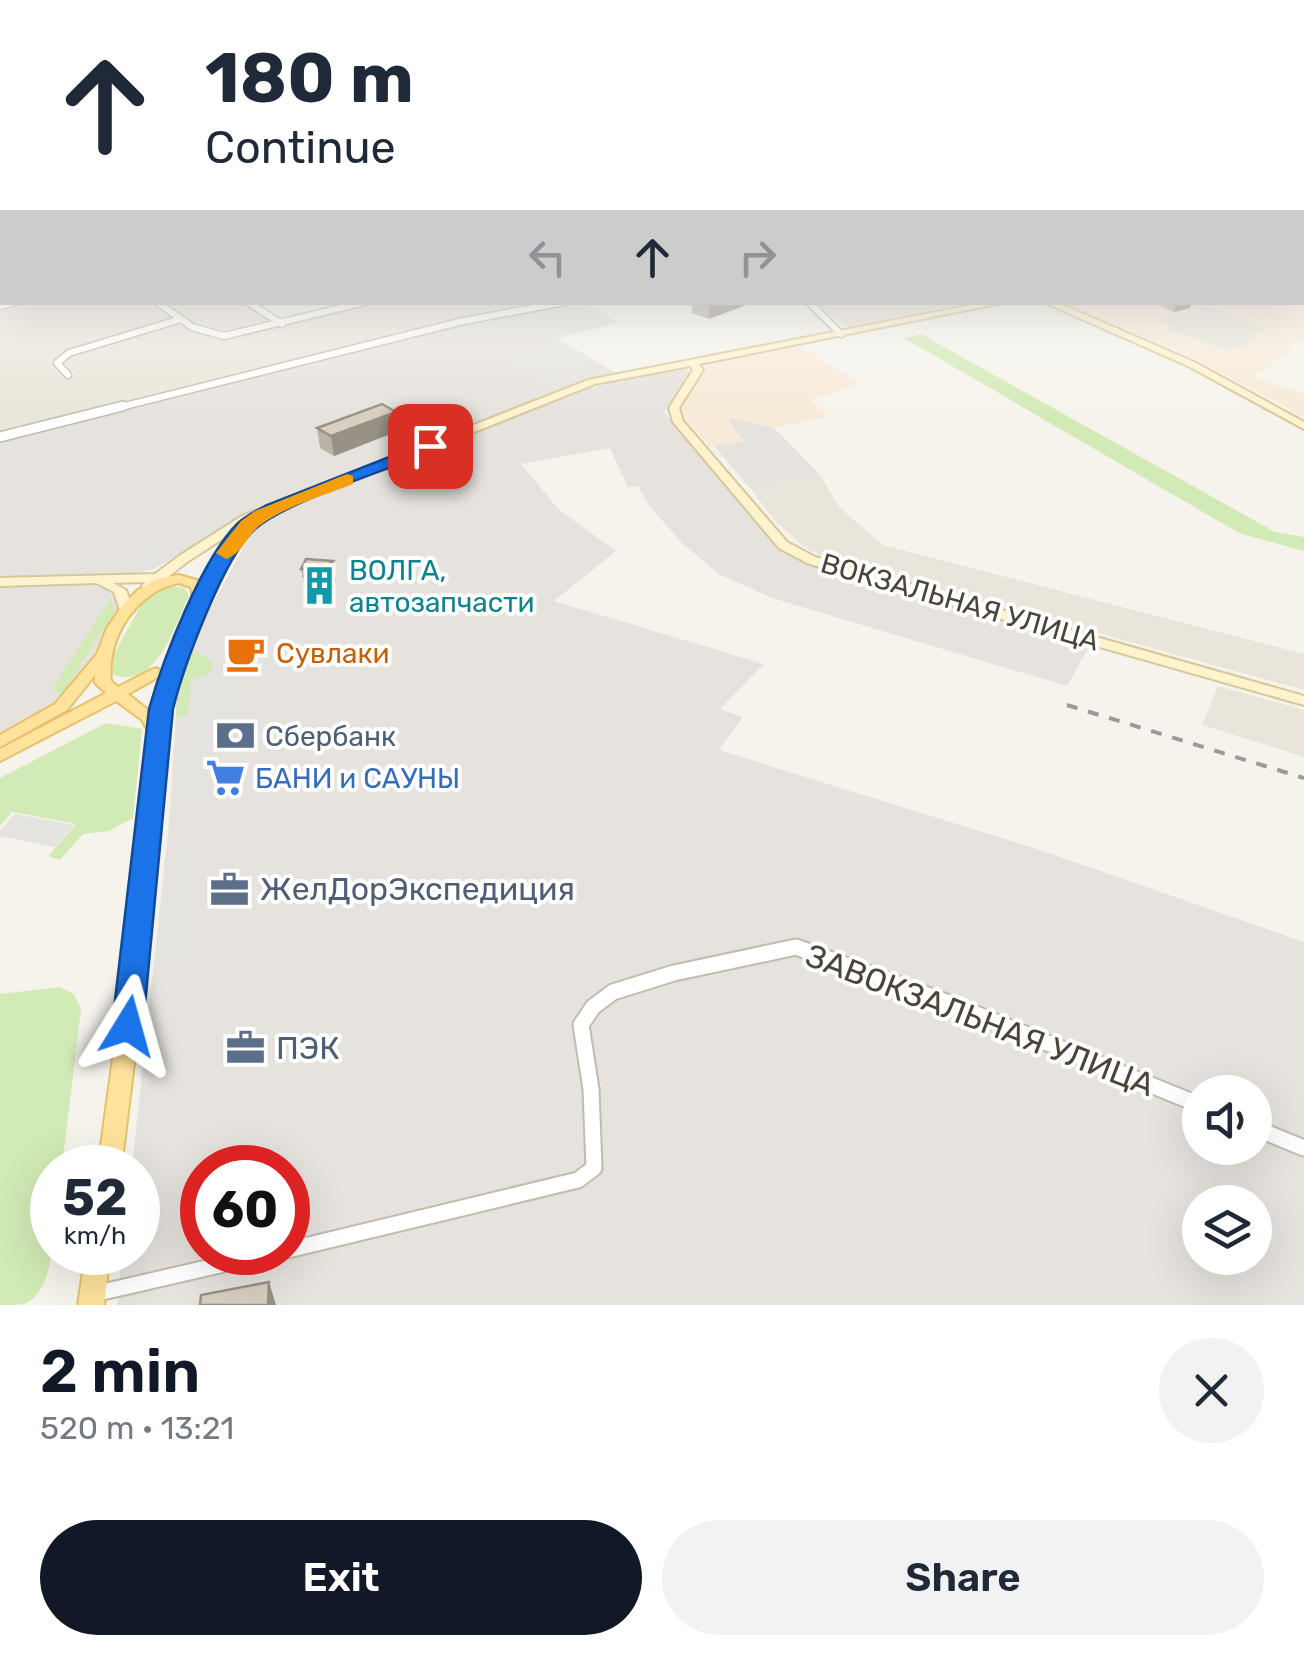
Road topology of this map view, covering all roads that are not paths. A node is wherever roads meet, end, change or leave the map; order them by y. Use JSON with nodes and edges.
{"nodes":[{"id":1,"x":162,"y":305,"type":"edge"},
{"id":2,"x":253,"y":305,"type":"edge"},
{"id":3,"x":354,"y":305,"type":"edge"},
{"id":4,"x":548,"y":305,"type":"edge"},
{"id":5,"x":811,"y":305,"type":"edge"},
{"id":6,"x":988,"y":305,"type":"edge"},
{"id":7,"x":1053,"y":305,"type":"edge"},
{"id":8,"x":181,"y":318,"type":"junction"},
{"id":9,"x":282,"y":324,"type":"junction"},
{"id":10,"x":841,"y":334,"type":"junction"},
{"id":11,"x":693,"y":362,"type":"junction"},
{"id":12,"x":68,"y":375,"type":"dead end"},
{"id":13,"x":1304,"y":426,"type":"edge"},
{"id":14,"x":0,"y":437,"type":"edge"},
{"id":15,"x":272,"y":510,"type":"junction"},
{"id":16,"x":183,"y":559,"type":"junction"},
{"id":17,"x":120,"y":579,"type":"junction"},
{"id":18,"x":86,"y":580,"type":"junction"},
{"id":19,"x":0,"y":582,"type":"edge"},
{"id":20,"x":153,"y":582,"type":"junction"},
{"id":21,"x":201,"y":606,"type":"junction"},
{"id":22,"x":127,"y":610,"type":"junction"},
{"id":23,"x":182,"y":646,"type":"junction"},
{"id":24,"x":103,"y":654,"type":"junction"},
{"id":25,"x":100,"y":672,"type":"junction"},
{"id":26,"x":156,"y":673,"type":"junction"},
{"id":27,"x":118,"y":695,"type":"junction"},
{"id":28,"x":1304,"y":701,"type":"edge"},
{"id":29,"x":142,"y":708,"type":"junction"},
{"id":30,"x":90,"y":710,"type":"junction"},
{"id":31,"x":157,"y":733,"type":"junction"},
{"id":32,"x":0,"y":742,"type":"edge"},
{"id":33,"x":0,"y":756,"type":"edge"},
{"id":34,"x":1182,"y":1098,"type":"edge"},
{"id":35,"x":1272,"y":1135,"type":"edge"},
{"id":36,"x":112,"y":1145,"type":"edge"},
{"id":37,"x":1304,"y":1148,"type":"edge"},
{"id":38,"x":310,"y":1245,"type":"edge"},
{"id":39,"x":95,"y":1275,"type":"edge"},
{"id":40,"x":188,"y":1275,"type":"edge"},
{"id":41,"x":92,"y":1300,"type":"edge"}],
"edges":[{"from":1,"to":8,"type":"street"},
{"from":2,"to":9,"type":"street"},
{"from":3,"to":9,"type":"street"},
{"from":4,"to":14,"type":"street"},
{"from":5,"to":10,"type":"street"},
{"from":6,"to":10,"type":"main road"},
{"from":7,"to":13,"type":"main road"},
{"from":8,"to":9,"type":"street"},
{"from":8,"to":12,"type":"street"},
{"from":10,"to":11,"type":"main road"},
{"from":11,"to":15,"type":"main road"},
{"from":11,"to":28,"type":"main road","name":"ВОКЗАЛЬНАЯ УЛИЦА"},
{"from":15,"to":16,"type":"main road"},
{"from":15,"to":21,"type":"main road"},
{"from":16,"to":17,"type":"main road"},
{"from":16,"to":20,"type":"main road"},
{"from":17,"to":18,"type":"main road"},
{"from":17,"to":20,"type":"main road"},
{"from":18,"to":19,"type":"main road"},
{"from":18,"to":22,"type":"main road"},
{"from":20,"to":21,"type":"main road"},
{"from":20,"to":22,"type":"main road"},
{"from":21,"to":23,"type":"main road"},
{"from":22,"to":24,"type":"main road"},
{"from":23,"to":26,"type":"main road"},
{"from":23,"to":31,"type":"main road"},
{"from":24,"to":25,"type":"main road"},
{"from":24,"to":32,"type":"main road"},
{"from":25,"to":26,"type":"main road"},
{"from":25,"to":27,"type":"main road"},
{"from":26,"to":27,"type":"main road"},
{"from":27,"to":29,"type":"main road"},
{"from":27,"to":30,"type":"main road"},
{"from":29,"to":30,"type":"main road"},
{"from":29,"to":31,"type":"main road"},
{"from":30,"to":33,"type":"main road"},
{"from":31,"to":36,"type":"main road"},
{"from":34,"to":38,"type":"street","name":"ЗАВОКЗАЛЬНАЯ УЛИЦА"},
{"from":35,"to":37,"type":"street"},
{"from":39,"to":41,"type":"main road"},
{"from":40,"to":41,"type":"street"}]}
